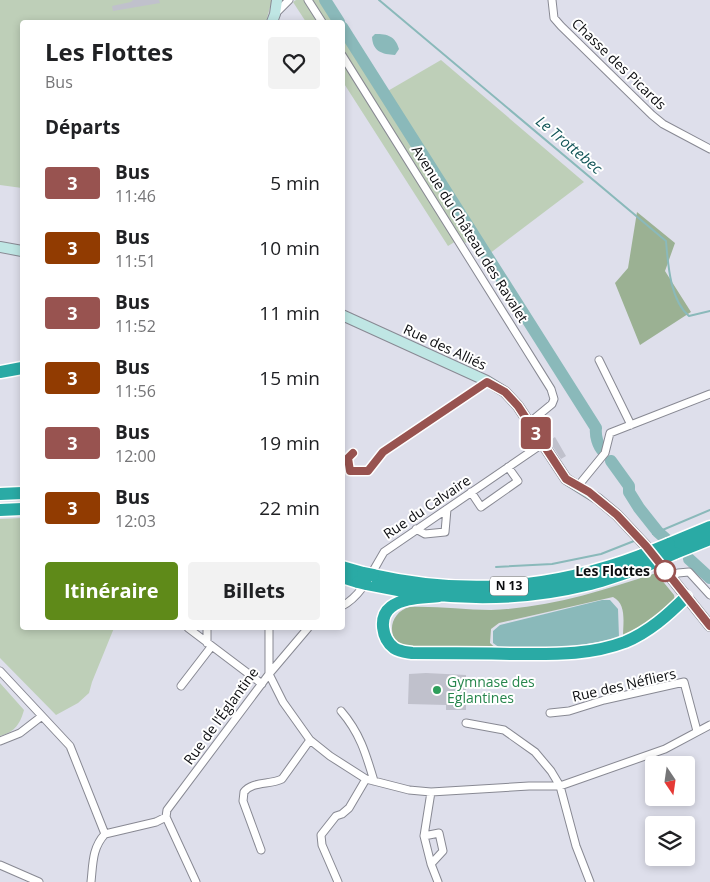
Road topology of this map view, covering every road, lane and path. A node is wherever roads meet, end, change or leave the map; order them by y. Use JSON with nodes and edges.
{"nodes":[{"id":1,"x":277,"y":0,"type":"edge"},
{"id":2,"x":289,"y":0,"type":"edge"},
{"id":3,"x":308,"y":0,"type":"edge"},
{"id":4,"x":552,"y":0,"type":"edge"},
{"id":5,"x":273,"y":18,"type":"edge"},
{"id":6,"x":321,"y":20,"type":"edge"},
{"id":7,"x":345,"y":60,"type":"edge"},
{"id":8,"x":710,"y":149,"type":"edge"},
{"id":9,"x":0,"y":247,"type":"edge"},
{"id":10,"x":20,"y":251,"type":"edge"},
{"id":11,"x":345,"y":316,"type":"edge"},
{"id":12,"x":599,"y":360,"type":"dead end"},
{"id":13,"x":20,"y":368,"type":"edge"},
{"id":14,"x":0,"y":372,"type":"edge"},
{"id":15,"x":710,"y":394,"type":"edge"},
{"id":16,"x":529,"y":422,"type":"junction"},
{"id":17,"x":631,"y":424,"type":"junction"},
{"id":18,"x":542,"y":444,"type":"junction"},
{"id":19,"x":508,"y":467,"type":"junction"},
{"id":20,"x":578,"y":486,"type":"junction"},
{"id":21,"x":471,"y":492,"type":"junction"},
{"id":22,"x":20,"y":494,"type":"edge"},
{"id":23,"x":1,"y":496,"type":"edge"},
{"id":24,"x":20,"y":502,"type":"edge"},
{"id":25,"x":20,"y":509,"type":"edge"},
{"id":26,"x":446,"y":509,"type":"junction"},
{"id":27,"x":0,"y":510,"type":"edge"},
{"id":28,"x":710,"y":527,"type":"edge"},
{"id":29,"x":416,"y":529,"type":"junction"},
{"id":30,"x":710,"y":538,"type":"edge"},
{"id":31,"x":672,"y":549,"type":"junction"},
{"id":32,"x":645,"y":555,"type":"junction"},
{"id":33,"x":345,"y":568,"type":"edge"},
{"id":34,"x":667,"y":573,"type":"joint"},
{"id":35,"x":345,"y":577,"type":"edge"},
{"id":36,"x":365,"y":578,"type":"junction"},
{"id":37,"x":710,"y":595,"type":"edge"},
{"id":38,"x":439,"y":596,"type":"junction"},
{"id":39,"x":686,"y":598,"type":"junction"},
{"id":40,"x":345,"y":604,"type":"edge"},
{"id":41,"x":710,"y":626,"type":"edge"},
{"id":42,"x":190,"y":630,"type":"edge"},
{"id":43,"x":207,"y":630,"type":"edge"},
{"id":44,"x":269,"y":630,"type":"edge"},
{"id":45,"x":306,"y":630,"type":"edge"},
{"id":46,"x":209,"y":645,"type":"junction"},
{"id":47,"x":0,"y":671,"type":"edge"},
{"id":48,"x":269,"y":674,"type":"junction"},
{"id":49,"x":262,"y":684,"type":"junction"},
{"id":50,"x":181,"y":686,"type":"dead end"},
{"id":51,"x":341,"y":711,"type":"dead end"},
{"id":52,"x":550,"y":713,"type":"dead end"},
{"id":53,"x":42,"y":716,"type":"junction"},
{"id":54,"x":466,"y":723,"type":"dead end"},
{"id":55,"x":710,"y":725,"type":"edge"},
{"id":56,"x":697,"y":732,"type":"junction"},
{"id":57,"x":310,"y":740,"type":"junction"},
{"id":58,"x":0,"y":742,"type":"edge"},
{"id":59,"x":366,"y":779,"type":"junction"},
{"id":60,"x":374,"y":781,"type":"junction"},
{"id":61,"x":560,"y":786,"type":"junction"},
{"id":62,"x":431,"y":792,"type":"junction"},
{"id":63,"x":167,"y":814,"type":"junction"},
{"id":64,"x":106,"y":834,"type":"junction"},
{"id":65,"x":424,"y":836,"type":"junction"},
{"id":66,"x":261,"y":850,"type":"dead end"},
{"id":67,"x":431,"y":864,"type":"junction"},
{"id":68,"x":0,"y":865,"type":"edge"},
{"id":69,"x":39,"y":882,"type":"edge"},
{"id":70,"x":91,"y":882,"type":"edge"},
{"id":71,"x":196,"y":882,"type":"edge"},
{"id":72,"x":338,"y":882,"type":"edge"},
{"id":73,"x":438,"y":882,"type":"edge"},
{"id":74,"x":590,"y":882,"type":"edge"}],
"edges":[{"from":1,"to":5,"type":"street"},
{"from":2,"to":5,"type":"street"},
{"from":3,"to":6,"type":"street"},
{"from":4,"to":8,"type":"street","name":"Chasse des Picards"},
{"from":7,"to":16,"type":"street","name":"Avenue du Château des Ravalet"},
{"from":9,"to":10,"type":"street"},
{"from":11,"to":16,"type":"street","name":"Rue des Alliés"},
{"from":12,"to":17,"type":"street"},
{"from":13,"to":14,"type":"highway"},
{"from":15,"to":17,"type":"street"},
{"from":16,"to":18,"type":"street","name":"Rue des Alliés"},
{"from":17,"to":20,"type":"street"},
{"from":18,"to":19,"type":"street","name":"Rue du Calvaire"},
{"from":18,"to":20,"type":"street","name":"Rue des Alliés"},
{"from":19,"to":21,"type":"street","name":"Rue du Calvaire"},
{"from":19,"to":21,"type":"street"},
{"from":20,"to":32,"type":"street","name":"Rue des Alliés"},
{"from":21,"to":26,"type":"street","name":"Rue du Calvaire"},
{"from":22,"to":23,"type":"highway"},
{"from":23,"to":24,"type":"highway"},
{"from":25,"to":27,"type":"highway"},
{"from":26,"to":29,"type":"street","name":"Rue du Calvaire"},
{"from":26,"to":29,"type":"street"},
{"from":28,"to":31,"type":"highway","number":"N 13"},
{"from":29,"to":40,"type":"street","name":"Rue du Calvaire"},
{"from":30,"to":31,"type":"highway","number":"N 13"},
{"from":31,"to":32,"type":"highway","number":"N 13","bridge":true},
{"from":32,"to":36,"type":"highway","number":"N 13"},
{"from":32,"to":38,"type":"highway","number":"N 13"},
{"from":33,"to":36,"type":"highway","number":"N 13"},
{"from":34,"to":37,"type":"street"},
{"from":34,"to":39,"type":"street"},
{"from":35,"to":36,"type":"highway","number":"N 13"},
{"from":36,"to":38,"type":"highway","number":"N 13"},
{"from":38,"to":39,"type":"highway"},
{"from":39,"to":41,"type":"street"},
{"from":42,"to":46,"type":"street"},
{"from":43,"to":46,"type":"street"},
{"from":44,"to":48,"type":"street","name":"Rue de l'Églantine"},
{"from":45,"to":48,"type":"street"},
{"from":46,"to":49,"type":"street"},
{"from":46,"to":50,"type":"street"},
{"from":47,"to":53,"type":"street"},
{"from":48,"to":49,"type":"street","name":"Rue de l'Églantine"},
{"from":48,"to":57,"type":"street"},
{"from":49,"to":63,"type":"street","name":"Rue de l'Églantine"},
{"from":51,"to":60,"type":"street"},
{"from":52,"to":56,"type":"street","name":"Rue des Néfliers"},
{"from":53,"to":58,"type":"street"},
{"from":53,"to":64,"type":"street"},
{"from":54,"to":61,"type":"street"},
{"from":55,"to":56,"type":"street"},
{"from":56,"to":61,"type":"street"},
{"from":57,"to":59,"type":"street"},
{"from":57,"to":66,"type":"street"},
{"from":59,"to":60,"type":"street"},
{"from":59,"to":72,"type":"street"},
{"from":60,"to":62,"type":"street"},
{"from":61,"to":62,"type":"street"},
{"from":61,"to":74,"type":"street"},
{"from":62,"to":65,"type":"street"},
{"from":63,"to":64,"type":"street"},
{"from":63,"to":71,"type":"street"},
{"from":64,"to":70,"type":"street"},
{"from":65,"to":67,"type":"street"},
{"from":65,"to":67,"type":"street"},
{"from":67,"to":73,"type":"street"},
{"from":68,"to":69,"type":"street"}]}
